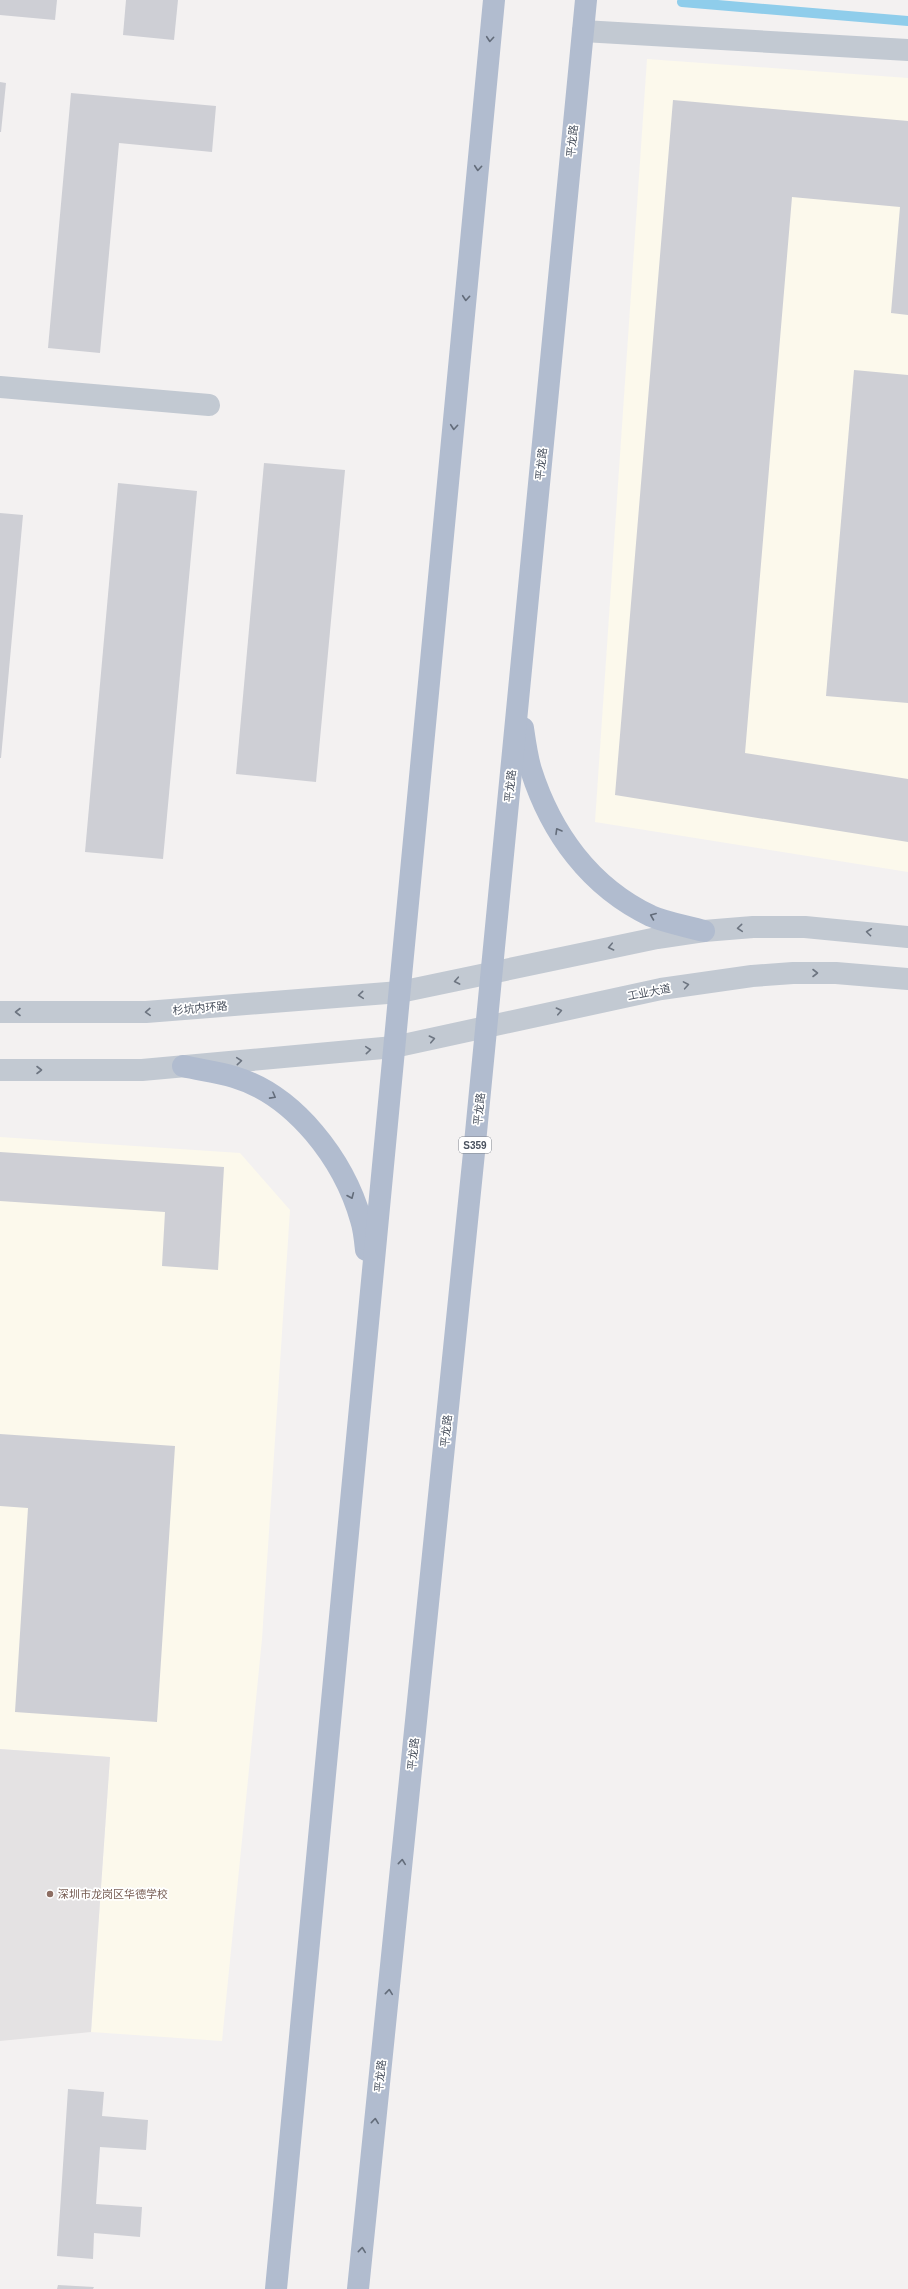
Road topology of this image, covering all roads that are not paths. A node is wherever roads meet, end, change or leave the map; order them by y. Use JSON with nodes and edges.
{"nodes":[{"id":1,"x":494,"y":0,"type":"edge"},
{"id":2,"x":586,"y":0,"type":"edge"},
{"id":3,"x":583,"y":31,"type":"junction"},
{"id":4,"x":908,"y":50,"type":"edge"},
{"id":5,"x":0,"y":387,"type":"edge"},
{"id":6,"x":209,"y":405,"type":"dead end"},
{"id":7,"x":520,"y":683,"type":"junction"},
{"id":8,"x":704,"y":931,"type":"junction"},
{"id":9,"x":908,"y":937,"type":"edge"},
{"id":10,"x":492,"y":974,"type":"junction"},
{"id":11,"x":908,"y":979,"type":"edge"},
{"id":12,"x":400,"y":992,"type":"junction"},
{"id":13,"x":0,"y":1012,"type":"edge"},
{"id":14,"x":487,"y":1027,"type":"junction"},
{"id":15,"x":394,"y":1047,"type":"junction"},
{"id":16,"x":183,"y":1066,"type":"junction"},
{"id":17,"x":0,"y":1070,"type":"edge"},
{"id":18,"x":371,"y":1282,"type":"junction"},
{"id":19,"x":276,"y":2289,"type":"edge"},
{"id":20,"x":358,"y":2289,"type":"edge"}],
"edges":[{"from":1,"to":12,"type":"main road","one_way":true},
{"from":2,"to":3,"type":"main road","name":"平龙路","number":"S359"},
{"from":3,"to":4,"type":"street"},
{"from":3,"to":7,"type":"main road","name":"平龙路","number":"S359"},
{"from":5,"to":6,"type":"street"},
{"from":8,"to":7,"type":"main road","one_way":true},
{"from":7,"to":10,"type":"main road","name":"平龙路","number":"S359"},
{"from":9,"to":8,"type":"street","one_way":true},
{"from":8,"to":10,"type":"street","one_way":true},
{"from":10,"to":12,"type":"street","one_way":true},
{"from":10,"to":14,"type":"main road","name":"平龙路","number":"S359"},
{"from":14,"to":11,"type":"street","name":"工业大道","one_way":true},
{"from":12,"to":13,"type":"street","name":"杉坑内环路","one_way":true},
{"from":12,"to":15,"type":"main road"},
{"from":15,"to":14,"type":"street","name":"工业大道","one_way":true},
{"from":20,"to":14,"type":"main road","name":"平龙路","number":"S359","one_way":true},
{"from":16,"to":15,"type":"street","one_way":true},
{"from":15,"to":18,"type":"main road"},
{"from":17,"to":16,"type":"street","one_way":true},
{"from":16,"to":18,"type":"main road","one_way":true},
{"from":18,"to":19,"type":"main road"}]}
